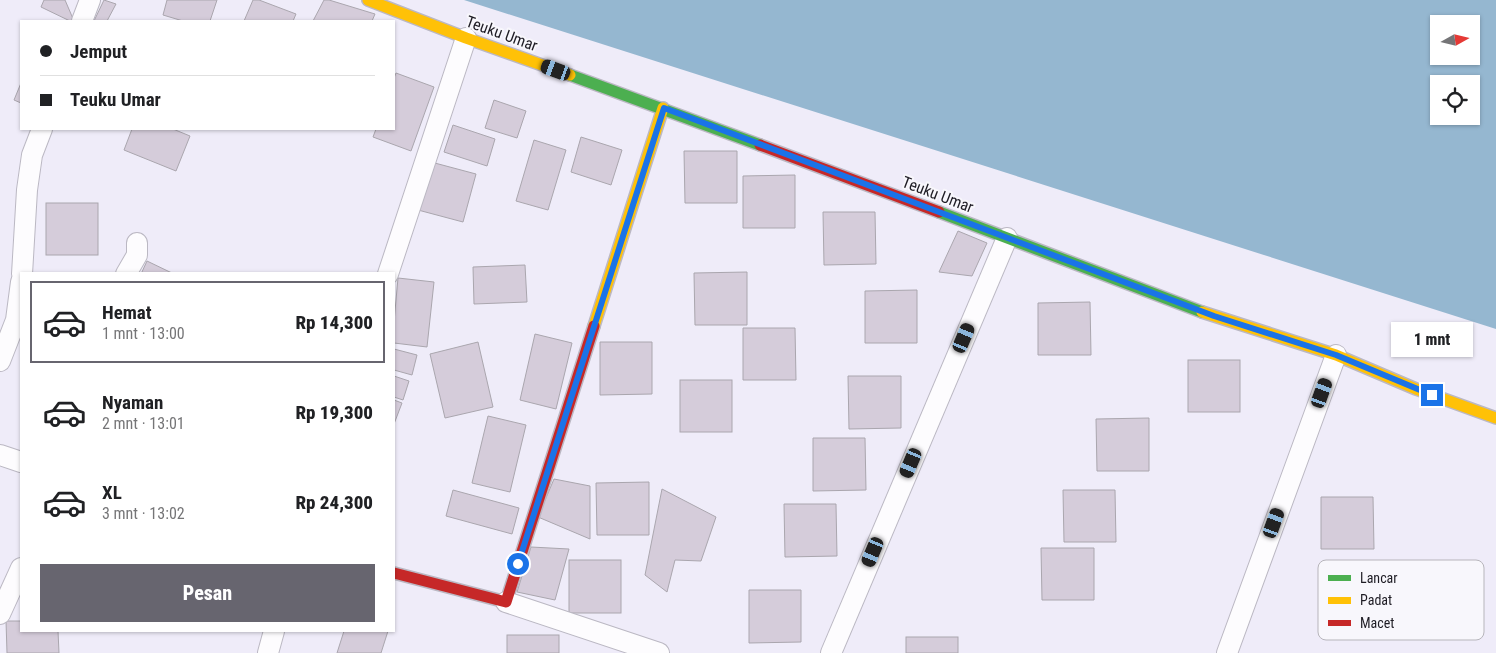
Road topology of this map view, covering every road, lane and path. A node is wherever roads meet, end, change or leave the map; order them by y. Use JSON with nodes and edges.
{"nodes":[{"id":1,"x":90,"y":0,"type":"edge"},
{"id":2,"x":368,"y":0,"type":"edge"},
{"id":3,"x":82,"y":20,"type":"edge"},
{"id":4,"x":466,"y":38,"type":"junction"},
{"id":5,"x":664,"y":108,"type":"junction"},
{"id":6,"x":42,"y":130,"type":"edge"},
{"id":7,"x":1007,"y":238,"type":"junction"},
{"id":8,"x":137,"y":243,"type":"dead end"},
{"id":9,"x":22,"y":272,"type":"edge"},
{"id":10,"x":127,"y":272,"type":"edge"},
{"id":11,"x":389,"y":272,"type":"edge"},
{"id":12,"x":20,"y":290,"type":"edge"},
{"id":13,"x":1336,"y":355,"type":"junction"},
{"id":14,"x":0,"y":361,"type":"edge"},
{"id":15,"x":1496,"y":418,"type":"edge"},
{"id":16,"x":0,"y":455,"type":"edge"},
{"id":17,"x":20,"y":462,"type":"edge"},
{"id":18,"x":20,"y":570,"type":"edge"},
{"id":19,"x":395,"y":573,"type":"edge"},
{"id":20,"x":506,"y":602,"type":"junction"},
{"id":21,"x":0,"y":614,"type":"edge"},
{"id":22,"x":274,"y":632,"type":"edge"},
{"id":23,"x":268,"y":653,"type":"edge"},
{"id":24,"x":659,"y":653,"type":"edge"},
{"id":25,"x":831,"y":653,"type":"edge"},
{"id":26,"x":1227,"y":653,"type":"edge"}],
"edges":[{"from":1,"to":3,"type":"street"},
{"from":2,"to":4,"type":"street","name":"Teuku Umar"},
{"from":4,"to":5,"type":"street","name":"Teuku Umar"},
{"from":4,"to":11,"type":"street"},
{"from":5,"to":7,"type":"street","name":"Teuku Umar"},
{"from":5,"to":20,"type":"street"},
{"from":6,"to":9,"type":"street"},
{"from":7,"to":13,"type":"street","name":"Teuku Umar"},
{"from":7,"to":25,"type":"street"},
{"from":8,"to":10,"type":"street"},
{"from":12,"to":14,"type":"street"},
{"from":13,"to":15,"type":"street","name":"Teuku Umar"},
{"from":13,"to":26,"type":"street"},
{"from":16,"to":17,"type":"street"},
{"from":18,"to":21,"type":"street"},
{"from":19,"to":20,"type":"street"},
{"from":20,"to":24,"type":"street"},
{"from":22,"to":23,"type":"street"}]}
